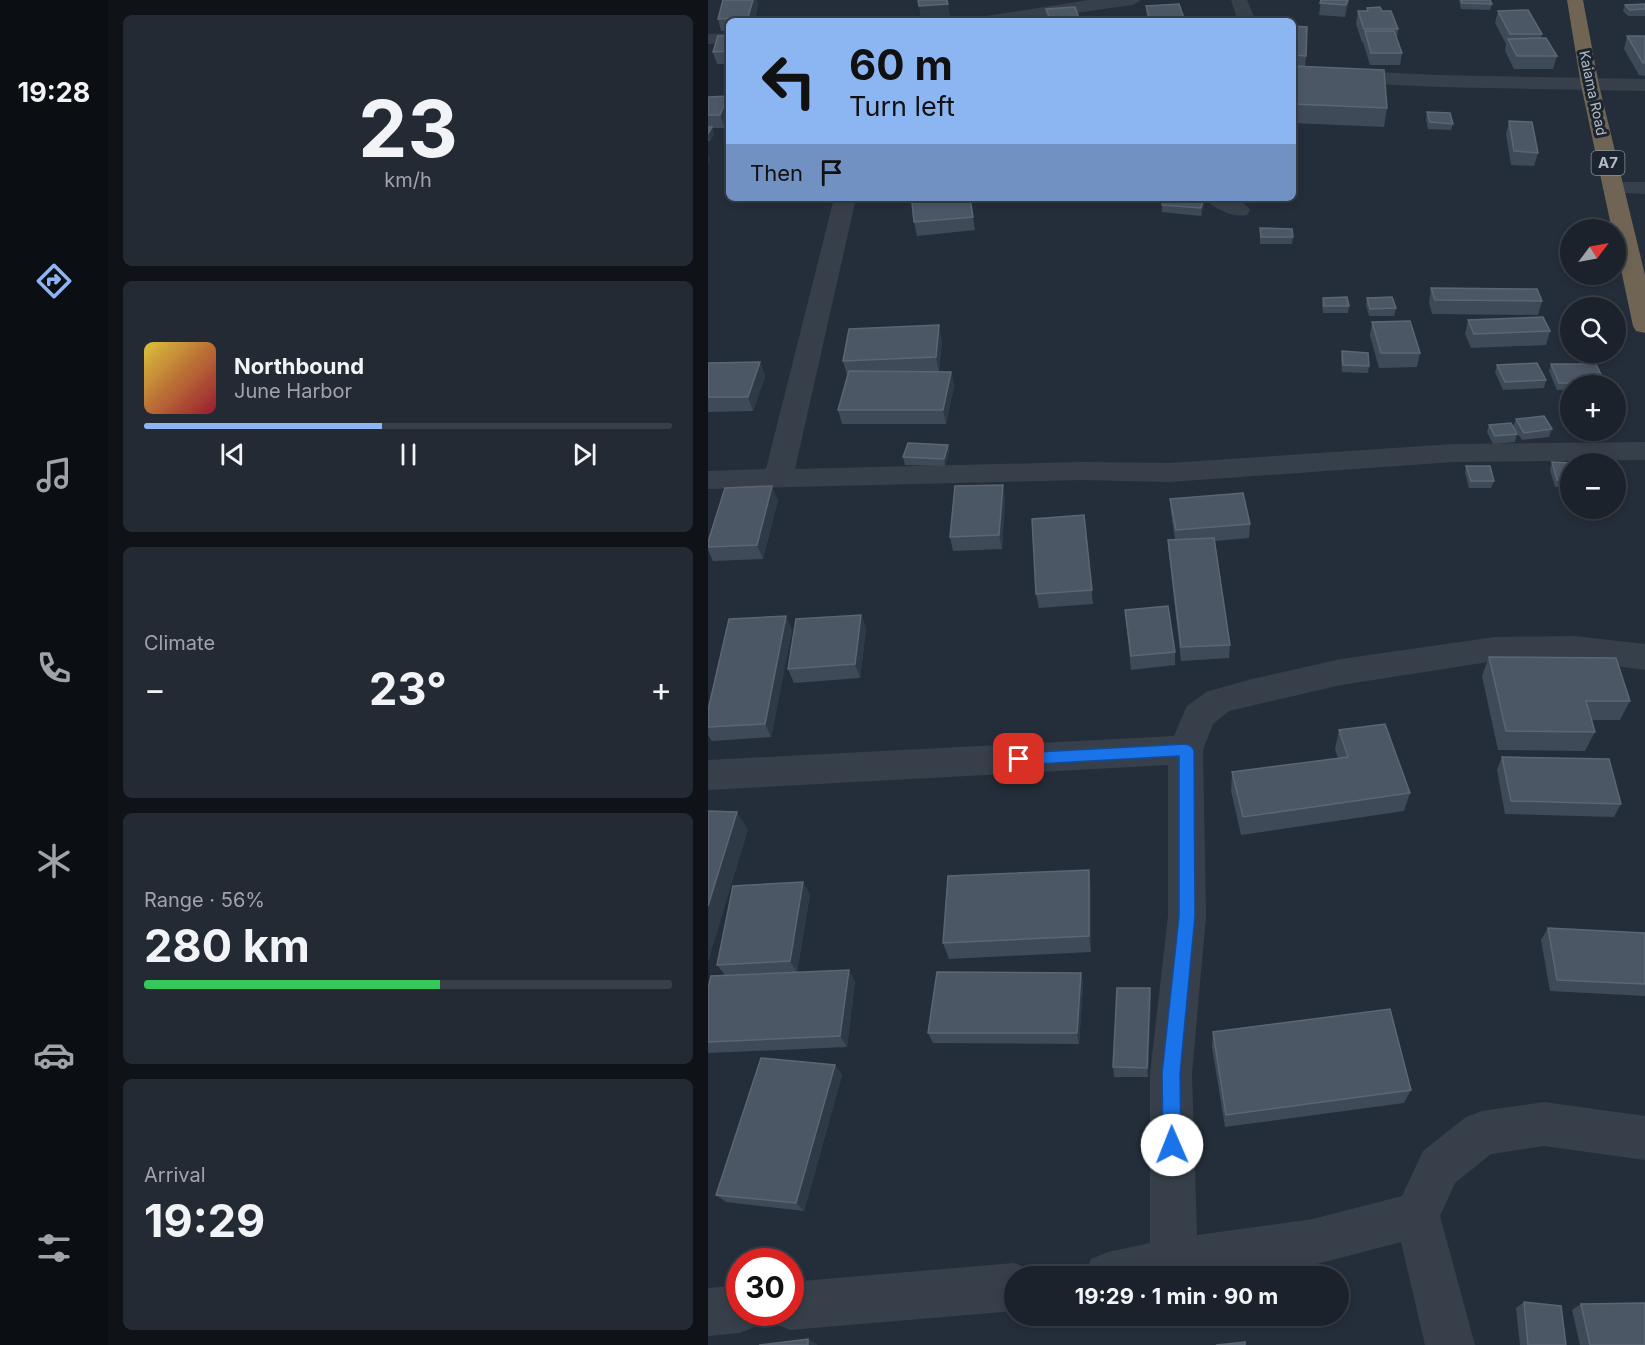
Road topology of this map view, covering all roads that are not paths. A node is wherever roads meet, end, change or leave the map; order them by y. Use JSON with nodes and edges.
{"nodes":[{"id":1,"x":1133,"y":0,"type":"edge"},
{"id":2,"x":1239,"y":0,"type":"edge"},
{"id":3,"x":1575,"y":0,"type":"edge"},
{"id":4,"x":1004,"y":18,"type":"edge"},
{"id":5,"x":1246,"y":18,"type":"edge"},
{"id":6,"x":726,"y":38,"type":"edge"},
{"id":7,"x":708,"y":39,"type":"edge"},
{"id":8,"x":1296,"y":74,"type":"edge"},
{"id":9,"x":1590,"y":85,"type":"junction"},
{"id":10,"x":1645,"y":85,"type":"edge"},
{"id":11,"x":1625,"y":86,"type":"junction"},
{"id":12,"x":1645,"y":92,"type":"edge"},
{"id":13,"x":1613,"y":188,"type":"junction"},
{"id":14,"x":1645,"y":188,"type":"edge"},
{"id":15,"x":844,"y":201,"type":"edge"},
{"id":16,"x":1222,"y":201,"type":"edge"},
{"id":17,"x":1239,"y":210,"type":"dead end"},
{"id":18,"x":1645,"y":326,"type":"edge"},
{"id":19,"x":1645,"y":451,"type":"edge"},
{"id":20,"x":778,"y":479,"type":"junction"},
{"id":21,"x":708,"y":480,"type":"edge"},
{"id":22,"x":1645,"y":657,"type":"edge"},
{"id":23,"x":1186,"y":750,"type":"junction"},
{"id":24,"x":708,"y":775,"type":"edge"},
{"id":25,"x":1645,"y":1138,"type":"edge"},
{"id":26,"x":1417,"y":1215,"type":"junction"},
{"id":27,"x":1174,"y":1262,"type":"junction"},
{"id":28,"x":1155,"y":1266,"type":"edge"},
{"id":29,"x":1004,"y":1288,"type":"edge"},
{"id":30,"x":804,"y":1305,"type":"edge"},
{"id":31,"x":726,"y":1310,"type":"edge"},
{"id":32,"x":708,"y":1312,"type":"edge"},
{"id":33,"x":1450,"y":1345,"type":"edge"}],
"edges":[{"from":1,"to":4,"type":"street"},
{"from":2,"to":5,"type":"street"},
{"from":3,"to":9,"type":"highway","name":"Kaiama Road","number":"A7"},
{"from":6,"to":7,"type":"street"},
{"from":8,"to":9,"type":"street"},
{"from":9,"to":11,"type":"street"},
{"from":9,"to":13,"type":"highway","name":"Kaiama Road","number":"A7"},
{"from":10,"to":11,"type":"street"},
{"from":11,"to":12,"type":"street"},
{"from":13,"to":14,"type":"street"},
{"from":13,"to":18,"type":"highway","name":"Kaiama Road","number":"A7"},
{"from":15,"to":20,"type":"street"},
{"from":16,"to":17,"type":"street"},
{"from":19,"to":20,"type":"street"},
{"from":20,"to":21,"type":"street"},
{"from":22,"to":23,"type":"street"},
{"from":23,"to":24,"type":"street"},
{"from":23,"to":27,"type":"street"},
{"from":25,"to":26,"type":"street"},
{"from":26,"to":27,"type":"street"},
{"from":26,"to":33,"type":"street"},
{"from":27,"to":28,"type":"street"},
{"from":29,"to":30,"type":"street"},
{"from":31,"to":32,"type":"street"}]}
